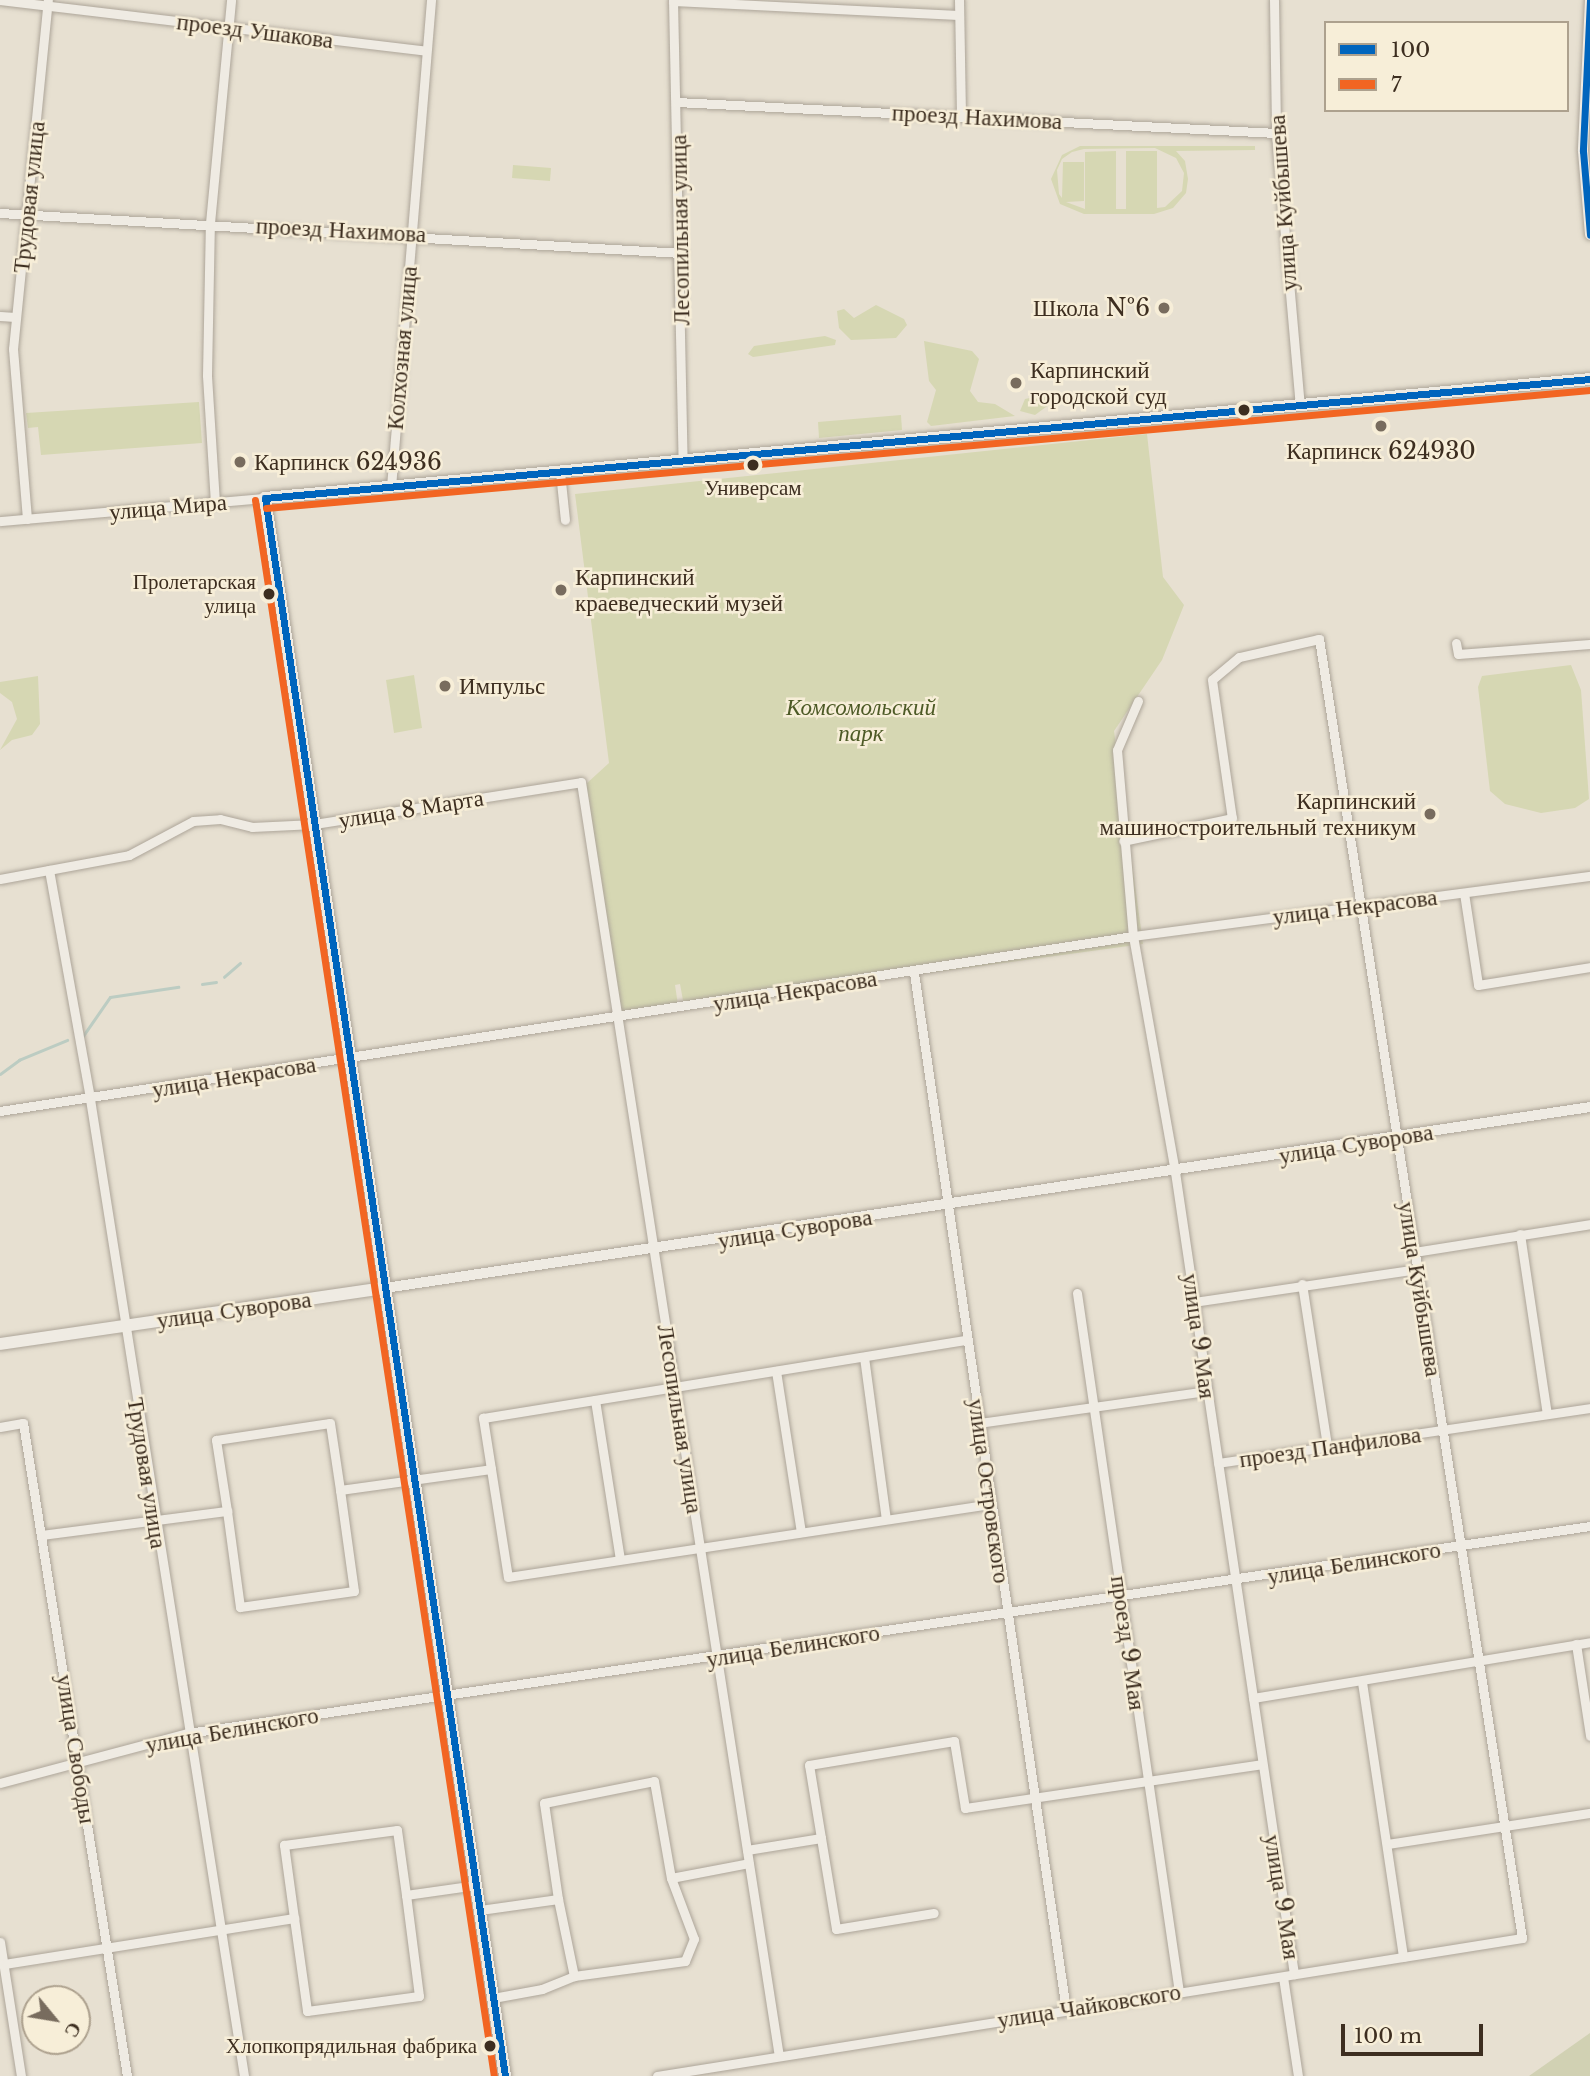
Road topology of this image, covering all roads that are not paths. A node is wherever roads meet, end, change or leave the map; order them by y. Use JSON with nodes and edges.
{"nodes":[{"id":1,"x":231,"y":0,"type":"edge"},
{"id":2,"x":430,"y":0,"type":"edge"},
{"id":3,"x":673,"y":0,"type":"edge"},
{"id":4,"x":959,"y":0,"type":"edge"},
{"id":5,"x":1274,"y":0,"type":"edge"},
{"id":6,"x":1590,"y":0,"type":"edge"},
{"id":7,"x":0,"y":1,"type":"edge"},
{"id":8,"x":48,"y":3,"type":"edge"},
{"id":9,"x":959,"y":15,"type":"junction"},
{"id":10,"x":229,"y":27,"type":"junction"},
{"id":11,"x":426,"y":51,"type":"junction"},
{"id":12,"x":677,"y":102,"type":"junction"},
{"id":13,"x":961,"y":116,"type":"junction"},
{"id":14,"x":1276,"y":132,"type":"junction"},
{"id":15,"x":0,"y":213,"type":"edge"},
{"id":16,"x":29,"y":217,"type":"junction"},
{"id":17,"x":210,"y":223,"type":"junction"},
{"id":18,"x":412,"y":234,"type":"junction"},
{"id":19,"x":1590,"y":235,"type":"edge"},
{"id":20,"x":681,"y":253,"type":"junction"},
{"id":21,"x":0,"y":316,"type":"edge"},
{"id":22,"x":15,"y":317,"type":"junction"},
{"id":23,"x":1590,"y":379,"type":"edge"},
{"id":24,"x":1300,"y":405,"type":"junction"},
{"id":25,"x":683,"y":460,"type":"junction"},
{"id":26,"x":559,"y":472,"type":"junction"},
{"id":27,"x":391,"y":487,"type":"junction"},
{"id":28,"x":265,"y":498,"type":"junction"},
{"id":29,"x":215,"y":503,"type":"junction"},
{"id":30,"x":27,"y":519,"type":"junction"},
{"id":31,"x":565,"y":520,"type":"dead end"},
{"id":32,"x":0,"y":521,"type":"edge"},
{"id":33,"x":1455,"y":643,"type":"dead end"},
{"id":34,"x":1590,"y":644,"type":"edge"},
{"id":35,"x":1138,"y":701,"type":"dead end"},
{"id":36,"x":581,"y":782,"type":"joint"},
{"id":37,"x":314,"y":824,"type":"junction"},
{"id":38,"x":1123,"y":841,"type":"junction"},
{"id":39,"x":49,"y":870,"type":"junction"},
{"id":40,"x":1590,"y":876,"type":"edge"},
{"id":41,"x":0,"y":879,"type":"edge"},
{"id":42,"x":1464,"y":893,"type":"junction"},
{"id":43,"x":1361,"y":905,"type":"junction"},
{"id":44,"x":1133,"y":936,"type":"junction"},
{"id":45,"x":1590,"y":967,"type":"edge"},
{"id":46,"x":914,"y":973,"type":"junction"},
{"id":47,"x":618,"y":1018,"type":"junction"},
{"id":48,"x":350,"y":1059,"type":"junction"},
{"id":49,"x":90,"y":1099,"type":"junction"},
{"id":50,"x":1590,"y":1107,"type":"edge"},
{"id":51,"x":0,"y":1111,"type":"edge"},
{"id":52,"x":1396,"y":1137,"type":"junction"},
{"id":53,"x":1175,"y":1172,"type":"junction"},
{"id":54,"x":948,"y":1205,"type":"junction"},
{"id":55,"x":1590,"y":1224,"type":"edge"},
{"id":56,"x":1520,"y":1234,"type":"junction"},
{"id":57,"x":654,"y":1251,"type":"junction"},
{"id":58,"x":1414,"y":1252,"type":"junction"},
{"id":59,"x":1417,"y":1269,"type":"junction"},
{"id":60,"x":1302,"y":1284,"type":"junction"},
{"id":61,"x":385,"y":1288,"type":"junction"},
{"id":62,"x":1077,"y":1293,"type":"dead end"},
{"id":63,"x":1194,"y":1301,"type":"junction"},
{"id":64,"x":123,"y":1326,"type":"junction"},
{"id":65,"x":967,"y":1340,"type":"junction"},
{"id":66,"x":0,"y":1344,"type":"edge"},
{"id":67,"x":864,"y":1357,"type":"junction"},
{"id":68,"x":776,"y":1371,"type":"junction"},
{"id":69,"x":675,"y":1388,"type":"junction"},
{"id":70,"x":1207,"y":1391,"type":"junction"},
{"id":71,"x":595,"y":1400,"type":"junction"},
{"id":72,"x":1094,"y":1406,"type":"junction"},
{"id":73,"x":1590,"y":1408,"type":"edge"},
{"id":74,"x":1547,"y":1414,"type":"junction"},
{"id":75,"x":979,"y":1423,"type":"junction"},
{"id":76,"x":0,"y":1427,"type":"edge"},
{"id":77,"x":1442,"y":1431,"type":"junction"},
{"id":78,"x":1327,"y":1445,"type":"junction"},
{"id":79,"x":1218,"y":1463,"type":"junction"},
{"id":80,"x":491,"y":1469,"type":"junction"},
{"id":81,"x":408,"y":1482,"type":"junction"},
{"id":82,"x":340,"y":1490,"type":"junction"},
{"id":83,"x":991,"y":1504,"type":"junction"},
{"id":84,"x":226,"y":1511,"type":"junction"},
{"id":85,"x":886,"y":1519,"type":"junction"},
{"id":86,"x":155,"y":1521,"type":"junction"},
{"id":87,"x":1590,"y":1526,"type":"edge"},
{"id":88,"x":801,"y":1532,"type":"junction"},
{"id":89,"x":42,"y":1535,"type":"junction"},
{"id":90,"x":1460,"y":1546,"type":"junction"},
{"id":91,"x":700,"y":1547,"type":"junction"},
{"id":92,"x":620,"y":1559,"type":"junction"},
{"id":93,"x":1236,"y":1581,"type":"junction"},
{"id":94,"x":1121,"y":1597,"type":"junction"},
{"id":95,"x":1007,"y":1614,"type":"junction"},
{"id":96,"x":1590,"y":1642,"type":"edge"},
{"id":97,"x":1576,"y":1644,"type":"junction"},
{"id":98,"x":718,"y":1658,"type":"junction"},
{"id":99,"x":1478,"y":1662,"type":"junction"},
{"id":100,"x":1362,"y":1682,"type":"junction"},
{"id":101,"x":447,"y":1696,"type":"junction"},
{"id":102,"x":1253,"y":1698,"type":"junction"},
{"id":103,"x":188,"y":1733,"type":"junction"},
{"id":104,"x":1590,"y":1736,"type":"edge"},
{"id":105,"x":77,"y":1760,"type":"junction"},
{"id":106,"x":1262,"y":1764,"type":"junction"},
{"id":107,"x":1148,"y":1781,"type":"junction"},
{"id":108,"x":0,"y":1783,"type":"edge"},
{"id":109,"x":1033,"y":1797,"type":"junction"},
{"id":110,"x":1590,"y":1813,"type":"edge"},
{"id":111,"x":1504,"y":1829,"type":"junction"},
{"id":112,"x":821,"y":1838,"type":"junction"},
{"id":113,"x":1387,"y":1844,"type":"junction"},
{"id":114,"x":747,"y":1850,"type":"junction"},
{"id":115,"x":749,"y":1863,"type":"junction"},
{"id":116,"x":671,"y":1878,"type":"junction"},
{"id":117,"x":476,"y":1885,"type":"junction"},
{"id":118,"x":405,"y":1895,"type":"junction"},
{"id":119,"x":558,"y":1899,"type":"junction"},
{"id":120,"x":480,"y":1910,"type":"junction"},
{"id":121,"x":934,"y":1913,"type":"dead end"},
{"id":122,"x":294,"y":1918,"type":"junction"},
{"id":123,"x":220,"y":1928,"type":"junction"},
{"id":124,"x":1522,"y":1938,"type":"joint"},
{"id":125,"x":0,"y":1942,"type":"edge"},
{"id":126,"x":107,"y":1948,"type":"junction"},
{"id":127,"x":1403,"y":1957,"type":"junction"},
{"id":128,"x":4,"y":1964,"type":"junction"},
{"id":129,"x":1294,"y":1974,"type":"junction"},
{"id":130,"x":574,"y":1976,"type":"junction"},
{"id":131,"x":1283,"y":1977,"type":"junction"},
{"id":132,"x":1179,"y":1992,"type":"junction"},
{"id":133,"x":494,"y":1998,"type":"junction"},
{"id":134,"x":1066,"y":2010,"type":"junction"},
{"id":135,"x":779,"y":2056,"type":"junction"},
{"id":136,"x":21,"y":2076,"type":"edge"},
{"id":137,"x":127,"y":2076,"type":"edge"},
{"id":138,"x":244,"y":2076,"type":"edge"},
{"id":139,"x":505,"y":2076,"type":"edge"},
{"id":140,"x":657,"y":2076,"type":"edge"},
{"id":141,"x":1298,"y":2076,"type":"edge"}],
"edges":[{"from":1,"to":10,"type":"street"},
{"from":2,"to":11,"type":"street","name":"Колхозная улица"},
{"from":3,"to":9,"type":"street"},
{"from":3,"to":12,"type":"street","name":"Лесопильная улица"},
{"from":4,"to":9,"type":"street"},
{"from":5,"to":14,"type":"street","name":"улица Куйбышева"},
{"from":6,"to":19,"type":"street"},
{"from":7,"to":8,"type":"street","name":"проезд Ушакова"},
{"from":8,"to":10,"type":"street","name":"проезд Ушакова"},
{"from":8,"to":16,"type":"street","name":"Трудовая улица"},
{"from":9,"to":13,"type":"street"},
{"from":10,"to":11,"type":"street","name":"проезд Ушакова"},
{"from":10,"to":17,"type":"street"},
{"from":11,"to":18,"type":"street","name":"Колхозная улица"},
{"from":12,"to":13,"type":"street","name":"проезд Нахимова"},
{"from":12,"to":20,"type":"street","name":"Лесопильная улица"},
{"from":13,"to":14,"type":"street","name":"проезд Нахимова"},
{"from":14,"to":24,"type":"street","name":"улица Куйбышева"},
{"from":15,"to":16,"type":"street","name":"проезд Нахимова"},
{"from":16,"to":17,"type":"street","name":"проезд Нахимова"},
{"from":16,"to":22,"type":"street","name":"Трудовая улица"},
{"from":17,"to":18,"type":"street","name":"проезд Нахимова"},
{"from":17,"to":29,"type":"street"},
{"from":18,"to":20,"type":"street","name":"проезд Нахимова"},
{"from":18,"to":27,"type":"street","name":"Колхозная улица"},
{"from":20,"to":25,"type":"street","name":"Лесопильная улица"},
{"from":21,"to":22,"type":"street"},
{"from":22,"to":30,"type":"street","name":"Трудовая улица"},
{"from":23,"to":24,"type":"main road","name":"улица Мира"},
{"from":24,"to":25,"type":"main road","name":"улица Мира"},
{"from":25,"to":26,"type":"main road","name":"улица Мира"},
{"from":26,"to":27,"type":"main road","name":"улица Мира"},
{"from":26,"to":31,"type":"street"},
{"from":27,"to":28,"type":"main road","name":"улица Мира"},
{"from":28,"to":29,"type":"street","name":"улица Мира"},
{"from":28,"to":37,"type":"main road"},
{"from":29,"to":30,"type":"street","name":"улица Мира"},
{"from":30,"to":32,"type":"street","name":"улица Мира"},
{"from":33,"to":34,"type":"street"},
{"from":35,"to":38,"type":"street","name":"улица 9 Мая"},
{"from":36,"to":37,"type":"street","name":"улица 8 Марта"},
{"from":36,"to":47,"type":"street","name":"Лесопильная улица"},
{"from":37,"to":39,"type":"street","name":"улица 8 Марта"},
{"from":37,"to":48,"type":"main road"},
{"from":38,"to":43,"type":"street","name":"улица Куйбышева"},
{"from":38,"to":44,"type":"street","name":"улица 9 Мая"},
{"from":39,"to":41,"type":"street","name":"улица 8 Марта"},
{"from":39,"to":49,"type":"street","name":"Трудовая улица"},
{"from":40,"to":42,"type":"street","name":"улица Некрасова"},
{"from":42,"to":43,"type":"street","name":"улица Некрасова"},
{"from":42,"to":45,"type":"street"},
{"from":43,"to":44,"type":"street","name":"улица Некрасова"},
{"from":43,"to":52,"type":"street","name":"улица Куйбышева"},
{"from":44,"to":46,"type":"street","name":"улица Некрасова"},
{"from":44,"to":53,"type":"street","name":"улица 9 Мая"},
{"from":46,"to":47,"type":"street","name":"улица Некрасова"},
{"from":46,"to":54,"type":"street","name":"улица Островского"},
{"from":47,"to":48,"type":"street","name":"улица Некрасова"},
{"from":47,"to":57,"type":"street","name":"Лесопильная улица"},
{"from":48,"to":49,"type":"street","name":"улица Некрасова"},
{"from":48,"to":61,"type":"main road"},
{"from":49,"to":51,"type":"street","name":"улица Некрасова"},
{"from":49,"to":64,"type":"street","name":"Трудовая улица"},
{"from":50,"to":52,"type":"street","name":"улица Суворова"},
{"from":52,"to":53,"type":"street","name":"улица Суворова"},
{"from":52,"to":58,"type":"street","name":"улица Куйбышева"},
{"from":53,"to":54,"type":"street","name":"улица Суворова"},
{"from":53,"to":63,"type":"street","name":"улица 9 Мая"},
{"from":54,"to":57,"type":"street","name":"улица Суворова"},
{"from":54,"to":65,"type":"street","name":"улица Островского"},
{"from":55,"to":56,"type":"street"},
{"from":56,"to":58,"type":"street"},
{"from":56,"to":74,"type":"street"},
{"from":57,"to":61,"type":"street","name":"улица Суворова"},
{"from":57,"to":69,"type":"street","name":"Лесопильная улица"},
{"from":58,"to":59,"type":"street","name":"улица Куйбышева"},
{"from":59,"to":60,"type":"street"},
{"from":59,"to":77,"type":"street","name":"улица Куйбышева"},
{"from":60,"to":63,"type":"street"},
{"from":60,"to":78,"type":"street"},
{"from":61,"to":64,"type":"main road","name":"улица Суворова"},
{"from":61,"to":81,"type":"main road"},
{"from":62,"to":72,"type":"street","name":"проезд 9 Мая"},
{"from":63,"to":70,"type":"street","name":"улица 9 Мая"},
{"from":64,"to":66,"type":"main road","name":"улица Суворова"},
{"from":64,"to":86,"type":"street","name":"Трудовая улица"},
{"from":65,"to":67,"type":"street"},
{"from":65,"to":75,"type":"street","name":"улица Островского"},
{"from":67,"to":68,"type":"street"},
{"from":67,"to":85,"type":"street"},
{"from":68,"to":69,"type":"street"},
{"from":68,"to":88,"type":"street"},
{"from":69,"to":71,"type":"street"},
{"from":69,"to":91,"type":"street","name":"Лесопильная улица"},
{"from":70,"to":72,"type":"street"},
{"from":70,"to":79,"type":"street","name":"улица 9 Мая"},
{"from":71,"to":80,"type":"street"},
{"from":71,"to":92,"type":"street"},
{"from":72,"to":75,"type":"street"},
{"from":72,"to":94,"type":"street","name":"проезд 9 Мая"},
{"from":73,"to":74,"type":"street","name":"проезд Панфилова"},
{"from":74,"to":77,"type":"street","name":"проезд Панфилова"},
{"from":75,"to":83,"type":"street","name":"улица Островского"},
{"from":76,"to":89,"type":"street","name":"улица Свободы"},
{"from":77,"to":78,"type":"street","name":"проезд Панфилова"},
{"from":77,"to":90,"type":"street","name":"улица Куйбышева"},
{"from":78,"to":79,"type":"street","name":"проезд Панфилова"},
{"from":79,"to":93,"type":"street","name":"улица 9 Мая"},
{"from":80,"to":81,"type":"street"},
{"from":80,"to":92,"type":"street"},
{"from":81,"to":82,"type":"street"},
{"from":81,"to":101,"type":"main road"},
{"from":82,"to":84,"type":"street"},
{"from":82,"to":84,"type":"street"},
{"from":83,"to":85,"type":"street"},
{"from":83,"to":95,"type":"street","name":"улица Островского"},
{"from":84,"to":86,"type":"street"},
{"from":85,"to":88,"type":"street"},
{"from":86,"to":89,"type":"street"},
{"from":86,"to":103,"type":"street","name":"Трудовая улица"},
{"from":87,"to":90,"type":"street","name":"улица Белинского"},
{"from":88,"to":91,"type":"street"},
{"from":89,"to":105,"type":"street","name":"улица Свободы"},
{"from":90,"to":93,"type":"street","name":"улица Белинского"},
{"from":90,"to":99,"type":"street","name":"улица Куйбышева"},
{"from":91,"to":92,"type":"street"},
{"from":91,"to":98,"type":"street","name":"Лесопильная улица"},
{"from":93,"to":94,"type":"street","name":"улица Белинского"},
{"from":93,"to":102,"type":"street","name":"улица 9 Мая"},
{"from":94,"to":95,"type":"street","name":"улица Белинского"},
{"from":94,"to":107,"type":"street","name":"проезд 9 Мая"},
{"from":95,"to":98,"type":"street","name":"улица Белинского"},
{"from":95,"to":109,"type":"street","name":"улица Островского"},
{"from":96,"to":97,"type":"street"},
{"from":97,"to":99,"type":"street"},
{"from":97,"to":104,"type":"street"},
{"from":98,"to":101,"type":"street","name":"улица Белинского"},
{"from":98,"to":114,"type":"street","name":"Лесопильная улица"},
{"from":99,"to":100,"type":"street"},
{"from":99,"to":111,"type":"street","name":"улица Куйбышева"},
{"from":100,"to":102,"type":"street"},
{"from":100,"to":113,"type":"street"},
{"from":101,"to":103,"type":"street","name":"улица Белинского"},
{"from":101,"to":117,"type":"main road"},
{"from":102,"to":106,"type":"street","name":"улица 9 Мая"},
{"from":103,"to":105,"type":"street","name":"улица Белинского"},
{"from":103,"to":123,"type":"street","name":"Трудовая улица"},
{"from":105,"to":108,"type":"street","name":"улица Белинского"},
{"from":105,"to":126,"type":"street","name":"улица Свободы"},
{"from":106,"to":107,"type":"street"},
{"from":106,"to":129,"type":"street","name":"улица 9 Мая"},
{"from":107,"to":109,"type":"street"},
{"from":107,"to":132,"type":"street","name":"проезд 9 Мая"},
{"from":109,"to":112,"type":"street"},
{"from":109,"to":134,"type":"street","name":"улица Островского"},
{"from":110,"to":111,"type":"street"},
{"from":111,"to":113,"type":"street"},
{"from":111,"to":124,"type":"street","name":"улица Куйбышева"},
{"from":112,"to":114,"type":"street"},
{"from":112,"to":121,"type":"street"},
{"from":113,"to":127,"type":"street"},
{"from":114,"to":115,"type":"street","name":"Лесопильная улица"},
{"from":115,"to":116,"type":"street"},
{"from":115,"to":135,"type":"street","name":"Лесопильная улица"},
{"from":116,"to":119,"type":"street"},
{"from":116,"to":130,"type":"street"},
{"from":117,"to":118,"type":"street"},
{"from":117,"to":120,"type":"main road"},
{"from":118,"to":122,"type":"street"},
{"from":118,"to":122,"type":"street"},
{"from":119,"to":120,"type":"street"},
{"from":119,"to":130,"type":"street"},
{"from":120,"to":133,"type":"main road"},
{"from":122,"to":123,"type":"street"},
{"from":123,"to":126,"type":"street"},
{"from":123,"to":138,"type":"street","name":"Трудовая улица"},
{"from":124,"to":127,"type":"street","name":"улица Чайковского"},
{"from":125,"to":128,"type":"street"},
{"from":126,"to":128,"type":"street"},
{"from":126,"to":137,"type":"street","name":"улица Свободы"},
{"from":127,"to":129,"type":"street","name":"улица Чайковского"},
{"from":128,"to":136,"type":"street"},
{"from":129,"to":131,"type":"street","name":"улица Чайковского"},
{"from":130,"to":133,"type":"street"},
{"from":131,"to":132,"type":"street","name":"улица Чайковского"},
{"from":131,"to":141,"type":"street"},
{"from":132,"to":134,"type":"street","name":"улица Чайковского"},
{"from":133,"to":139,"type":"main road"},
{"from":134,"to":135,"type":"street","name":"улица Чайковского"},
{"from":135,"to":140,"type":"street","name":"улица Чайковского"}]}
